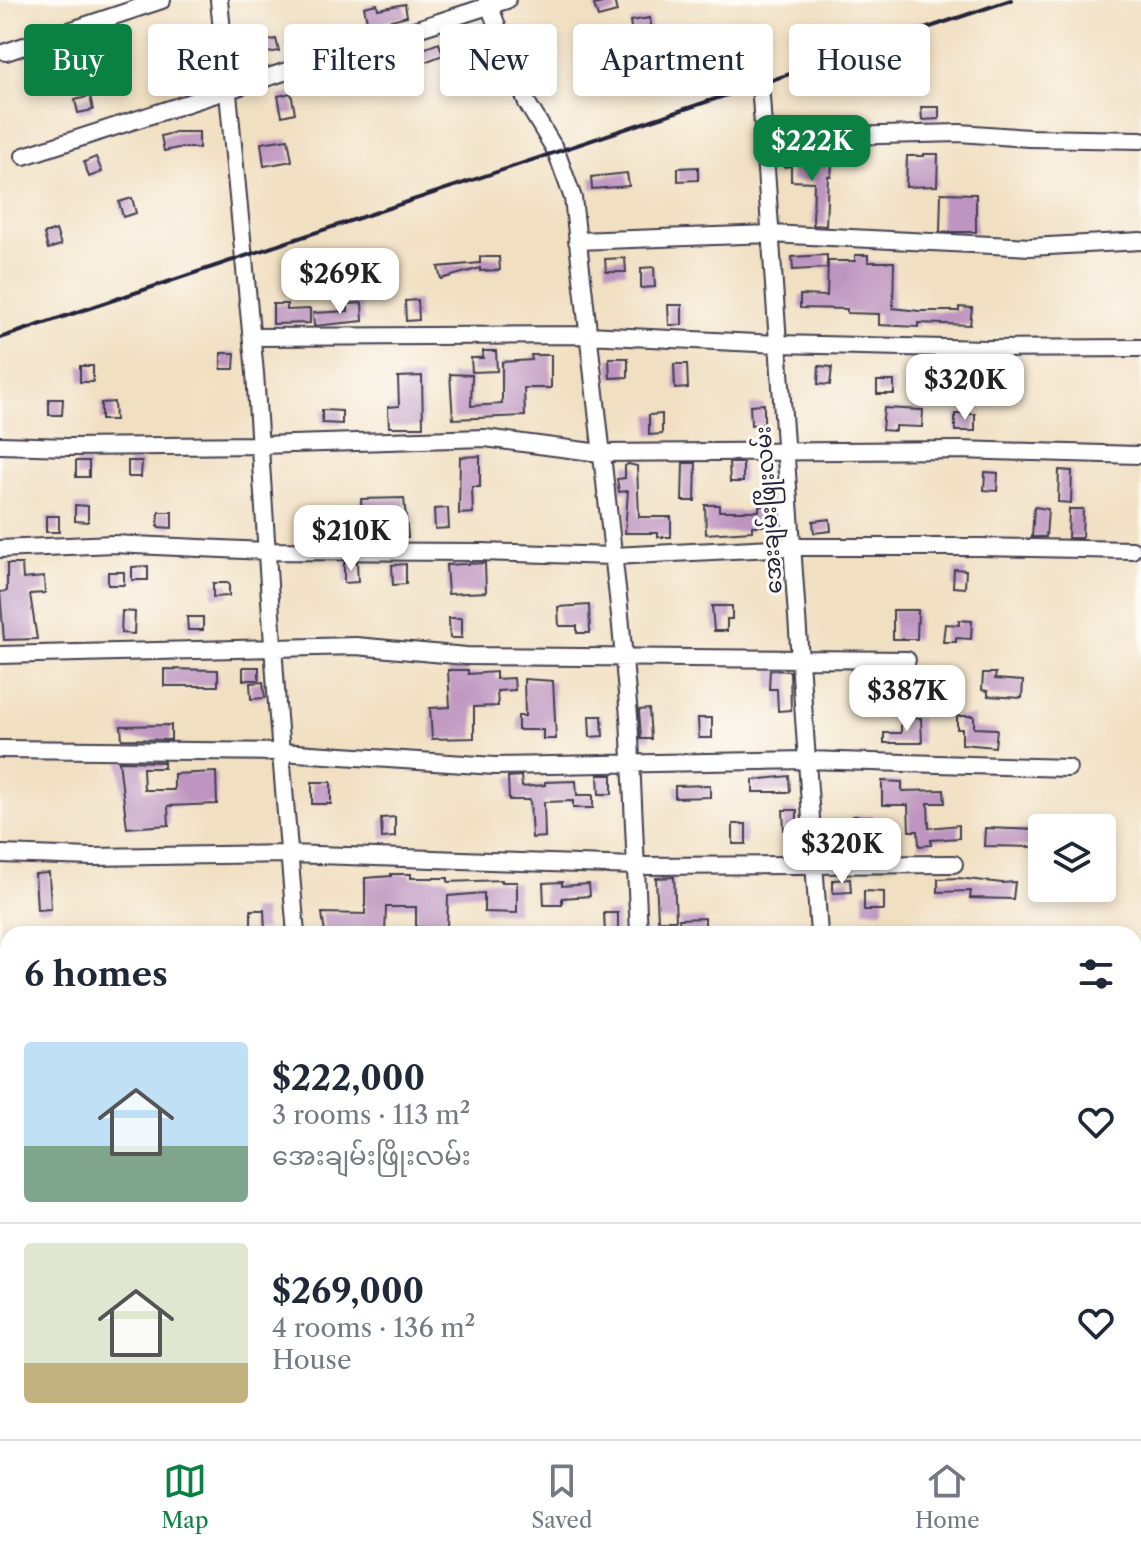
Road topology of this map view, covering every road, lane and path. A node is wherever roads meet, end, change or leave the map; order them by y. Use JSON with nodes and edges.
{"nodes":[{"id":1,"x":162,"y":0,"type":"edge"},
{"id":2,"x":219,"y":0,"type":"edge"},
{"id":3,"x":495,"y":2,"type":"edge"},
{"id":4,"x":221,"y":24,"type":"edge"},
{"id":5,"x":6,"y":52,"type":"dead end"},
{"id":6,"x":268,"y":76,"type":"edge"},
{"id":7,"x":207,"y":96,"type":"edge"},
{"id":8,"x":229,"y":96,"type":"edge"},
{"id":9,"x":761,"y":96,"type":"edge"},
{"id":10,"x":763,"y":138,"type":"junction"},
{"id":11,"x":1141,"y":140,"type":"edge"},
{"id":12,"x":24,"y":156,"type":"dead end"},
{"id":13,"x":770,"y":234,"type":"junction"},
{"id":14,"x":577,"y":241,"type":"junction"},
{"id":15,"x":1141,"y":241,"type":"edge"},
{"id":16,"x":587,"y":335,"type":"junction"},
{"id":17,"x":252,"y":337,"type":"junction"},
{"id":18,"x":779,"y":344,"type":"junction"},
{"id":19,"x":1141,"y":348,"type":"edge"},
{"id":20,"x":0,"y":445,"type":"edge"},
{"id":21,"x":260,"y":445,"type":"junction"},
{"id":22,"x":787,"y":452,"type":"junction"},
{"id":23,"x":600,"y":453,"type":"junction"},
{"id":24,"x":1139,"y":455,"type":"dead end"},
{"id":25,"x":793,"y":547,"type":"junction"},
{"id":26,"x":0,"y":549,"type":"edge"},
{"id":27,"x":1132,"y":550,"type":"dead end"},
{"id":28,"x":267,"y":551,"type":"junction"},
{"id":29,"x":613,"y":556,"type":"junction"},
{"id":30,"x":273,"y":649,"type":"junction"},
{"id":31,"x":0,"y":655,"type":"edge"},
{"id":32,"x":624,"y":658,"type":"junction"},
{"id":33,"x":800,"y":658,"type":"junction"},
{"id":34,"x":907,"y":660,"type":"dead end"},
{"id":35,"x":0,"y":749,"type":"edge"},
{"id":36,"x":281,"y":752,"type":"junction"},
{"id":37,"x":807,"y":760,"type":"junction"},
{"id":38,"x":631,"y":763,"type":"junction"},
{"id":39,"x":1068,"y":768,"type":"dead end"},
{"id":40,"x":0,"y":854,"type":"edge"},
{"id":41,"x":289,"y":854,"type":"junction"},
{"id":42,"x":815,"y":864,"type":"junction"},
{"id":43,"x":954,"y":864,"type":"dead end"},
{"id":44,"x":636,"y":866,"type":"junction"},
{"id":45,"x":295,"y":926,"type":"edge"},
{"id":46,"x":639,"y":926,"type":"edge"},
{"id":47,"x":819,"y":926,"type":"edge"}],
"edges":[{"from":1,"to":5,"type":"street"},
{"from":2,"to":4,"type":"street"},
{"from":3,"to":6,"type":"street"},
{"from":3,"to":14,"type":"street"},
{"from":7,"to":12,"type":"street"},
{"from":8,"to":17,"type":"street"},
{"from":9,"to":10,"type":"street","name":"အေးချမ်းဖြိုးလမ်း"},
{"from":10,"to":11,"type":"street"},
{"from":10,"to":13,"type":"street","name":"အေးချမ်းဖြိုးလမ်း"},
{"from":13,"to":14,"type":"street"},
{"from":13,"to":15,"type":"street"},
{"from":13,"to":18,"type":"street","name":"အေးချမ်းဖြိုးလမ်း"},
{"from":14,"to":16,"type":"street"},
{"from":16,"to":17,"type":"street"},
{"from":16,"to":18,"type":"street"},
{"from":16,"to":23,"type":"street"},
{"from":17,"to":21,"type":"street"},
{"from":18,"to":19,"type":"street"},
{"from":18,"to":22,"type":"street","name":"အေးချမ်းဖြိုးလမ်း"},
{"from":20,"to":21,"type":"street"},
{"from":21,"to":23,"type":"street"},
{"from":21,"to":28,"type":"street"},
{"from":22,"to":23,"type":"street"},
{"from":22,"to":24,"type":"street"},
{"from":22,"to":25,"type":"street","name":"အေးချမ်းဖြိုးလမ်း"},
{"from":23,"to":29,"type":"street"},
{"from":25,"to":27,"type":"street"},
{"from":25,"to":29,"type":"street"},
{"from":25,"to":33,"type":"street","name":"အေးချမ်းဖြိုးလမ်း"},
{"from":26,"to":28,"type":"street"},
{"from":28,"to":29,"type":"street"},
{"from":28,"to":30,"type":"street"},
{"from":29,"to":32,"type":"street"},
{"from":30,"to":31,"type":"street"},
{"from":30,"to":32,"type":"street"},
{"from":30,"to":36,"type":"street"},
{"from":32,"to":33,"type":"street"},
{"from":32,"to":38,"type":"street"},
{"from":33,"to":34,"type":"street"},
{"from":33,"to":37,"type":"street","name":"အေးချမ်းဖြိုးလမ်း"},
{"from":35,"to":36,"type":"street"},
{"from":36,"to":38,"type":"street"},
{"from":36,"to":41,"type":"street"},
{"from":37,"to":38,"type":"street"},
{"from":37,"to":39,"type":"street"},
{"from":37,"to":42,"type":"street","name":"အေးချမ်းဖြိုးလမ်း"},
{"from":38,"to":44,"type":"street"},
{"from":40,"to":41,"type":"street"},
{"from":41,"to":44,"type":"street"},
{"from":41,"to":45,"type":"street"},
{"from":42,"to":43,"type":"street"},
{"from":42,"to":44,"type":"street"},
{"from":42,"to":47,"type":"street","name":"အေးချမ်းဖြိုးလမ်း"},
{"from":44,"to":46,"type":"street"}]}
